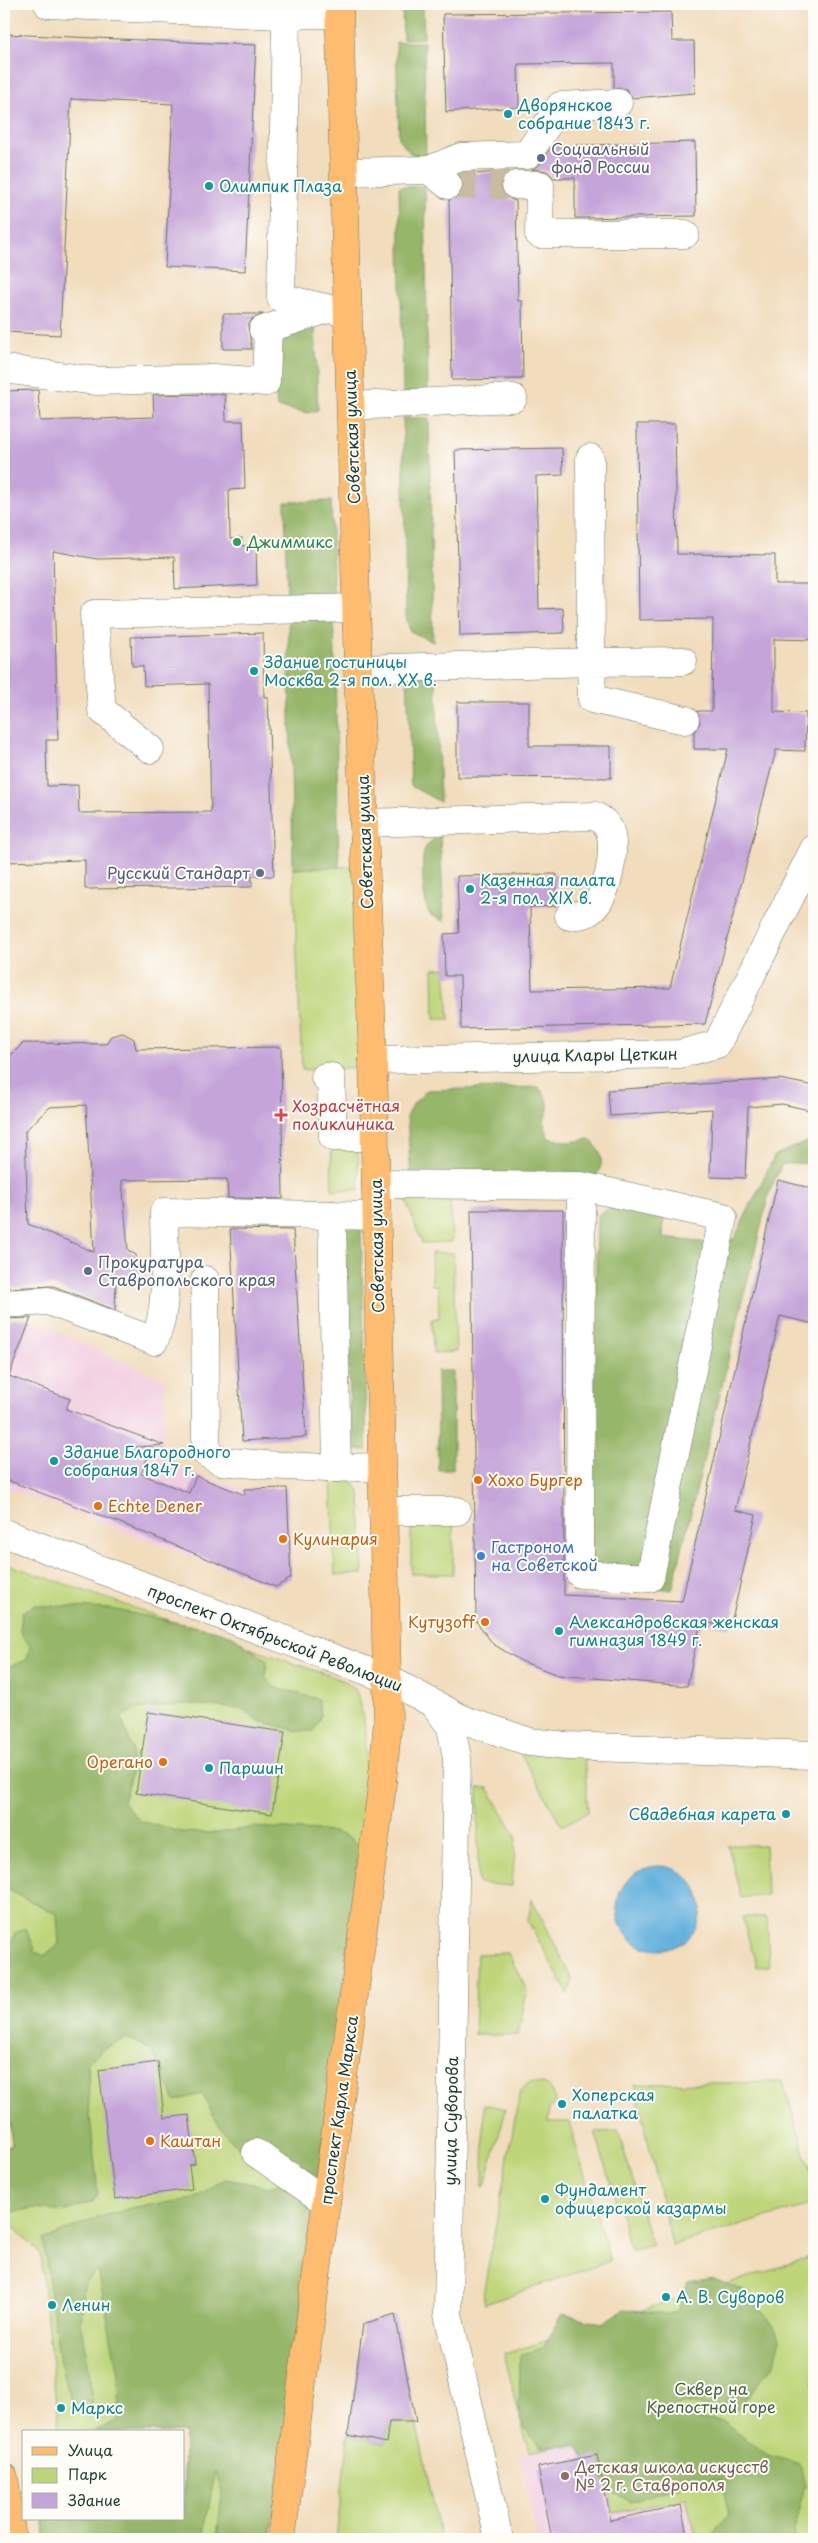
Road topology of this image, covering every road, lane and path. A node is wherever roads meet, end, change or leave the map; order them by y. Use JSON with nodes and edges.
{"nodes":[{"id":1,"x":48,"y":4,"type":"edge"},
{"id":2,"x":339,"y":9,"type":"edge"},
{"id":3,"x":286,"y":15,"type":"junction"},
{"id":4,"x":618,"y":104,"type":"dead end"},
{"id":5,"x":345,"y":172,"type":"junction"},
{"id":6,"x":516,"y":186,"type":"tunnel mouth"},
{"id":7,"x":684,"y":234,"type":"dead end"},
{"id":8,"x":338,"y":311,"type":"junction"},
{"id":9,"x":4,"y":369,"type":"edge"},
{"id":10,"x":513,"y":398,"type":"dead end"},
{"id":11,"x":351,"y":406,"type":"junction"},
{"id":12,"x":590,"y":458,"type":"dead end"},
{"id":13,"x":357,"y":608,"type":"junction"},
{"id":14,"x":683,"y":661,"type":"dead end"},
{"id":15,"x":591,"y":662,"type":"junction"},
{"id":16,"x":358,"y":669,"type":"junction"},
{"id":17,"x":685,"y":720,"type":"dead end"},
{"id":18,"x":150,"y":749,"type":"dead end"},
{"id":19,"x":364,"y":823,"type":"junction"},
{"id":20,"x":814,"y":849,"type":"edge"},
{"id":21,"x":569,"y":916,"type":"dead end"},
{"id":22,"x":373,"y":1060,"type":"junction"},
{"id":23,"x":325,"y":1077,"type":"dead end"},
{"id":24,"x":374,"y":1137,"type":"junction"},
{"id":25,"x":376,"y":1184,"type":"junction"},
{"id":26,"x":582,"y":1186,"type":"junction"},
{"id":27,"x":332,"y":1215,"type":"junction"},
{"id":28,"x":377,"y":1216,"type":"junction"},
{"id":29,"x":205,"y":1280,"type":"dead end"},
{"id":30,"x":4,"y":1304,"type":"edge"},
{"id":31,"x":381,"y":1467,"type":"junction"},
{"id":32,"x":338,"y":1468,"type":"junction"},
{"id":33,"x":457,"y":1510,"type":"dead end"},
{"id":34,"x":382,"y":1511,"type":"junction"},
{"id":35,"x":4,"y":1533,"type":"edge"},
{"id":36,"x":388,"y":1679,"type":"junction"},
{"id":37,"x":433,"y":1704,"type":"junction"},
{"id":38,"x":814,"y":1755,"type":"edge"},
{"id":39,"x":256,"y":2153,"type":"dead end"},
{"id":40,"x":326,"y":2202,"type":"junction"},
{"id":41,"x":4,"y":2478,"type":"edge"},
{"id":42,"x":12,"y":2539,"type":"edge"},
{"id":43,"x":282,"y":2539,"type":"edge"},
{"id":44,"x":499,"y":2539,"type":"edge"}],
"edges":[{"from":1,"to":3,"type":"street"},
{"from":2,"to":3,"type":"street"},
{"from":2,"to":5,"type":"main road","name":"Советская улица"},
{"from":3,"to":8,"type":"street"},
{"from":4,"to":5,"type":"street"},
{"from":5,"to":8,"type":"main road","name":"Советская улица"},
{"from":6,"to":7,"type":"street"},
{"from":8,"to":9,"type":"street"},
{"from":8,"to":11,"type":"main road","name":"Советская улица"},
{"from":10,"to":11,"type":"street"},
{"from":11,"to":13,"type":"main road","name":"Советская улица"},
{"from":12,"to":15,"type":"street"},
{"from":13,"to":16,"type":"main road","name":"Советская улица"},
{"from":13,"to":18,"type":"street"},
{"from":14,"to":15,"type":"street"},
{"from":15,"to":16,"type":"street"},
{"from":15,"to":17,"type":"street"},
{"from":16,"to":19,"type":"main road","name":"Советская улица"},
{"from":19,"to":21,"type":"street"},
{"from":19,"to":22,"type":"main road","name":"Советская улица"},
{"from":20,"to":22,"type":"street","name":"улица Клары Цеткин"},
{"from":22,"to":24,"type":"main road","name":"Советская улица"},
{"from":23,"to":24,"type":"street"},
{"from":24,"to":25,"type":"main road","name":"Советская улица"},
{"from":25,"to":26,"type":"street"},
{"from":25,"to":28,"type":"main road","name":"Советская улица"},
{"from":26,"to":26,"type":"street"},
{"from":27,"to":28,"type":"street"},
{"from":27,"to":30,"type":"street"},
{"from":27,"to":32,"type":"street"},
{"from":28,"to":31,"type":"main road","name":"Советская улица"},
{"from":29,"to":32,"type":"street"},
{"from":31,"to":32,"type":"street"},
{"from":31,"to":34,"type":"main road","name":"Советская улица"},
{"from":33,"to":34,"type":"street"},
{"from":34,"to":36,"type":"main road","name":"Советская улица"},
{"from":35,"to":36,"type":"street","name":"проспект Октябрьской Революции"},
{"from":36,"to":37,"type":"street","name":"проспект Октябрьской Революции"},
{"from":36,"to":40,"type":"main road","name":"проспект Карла Маркса"},
{"from":37,"to":38,"type":"street","name":"проспект Октябрьской Революции"},
{"from":37,"to":44,"type":"street","name":"улица Суворова"},
{"from":39,"to":40,"type":"street"},
{"from":40,"to":43,"type":"main road","name":"проспект Карла Маркса"},
{"from":41,"to":42,"type":"main road"}]}
